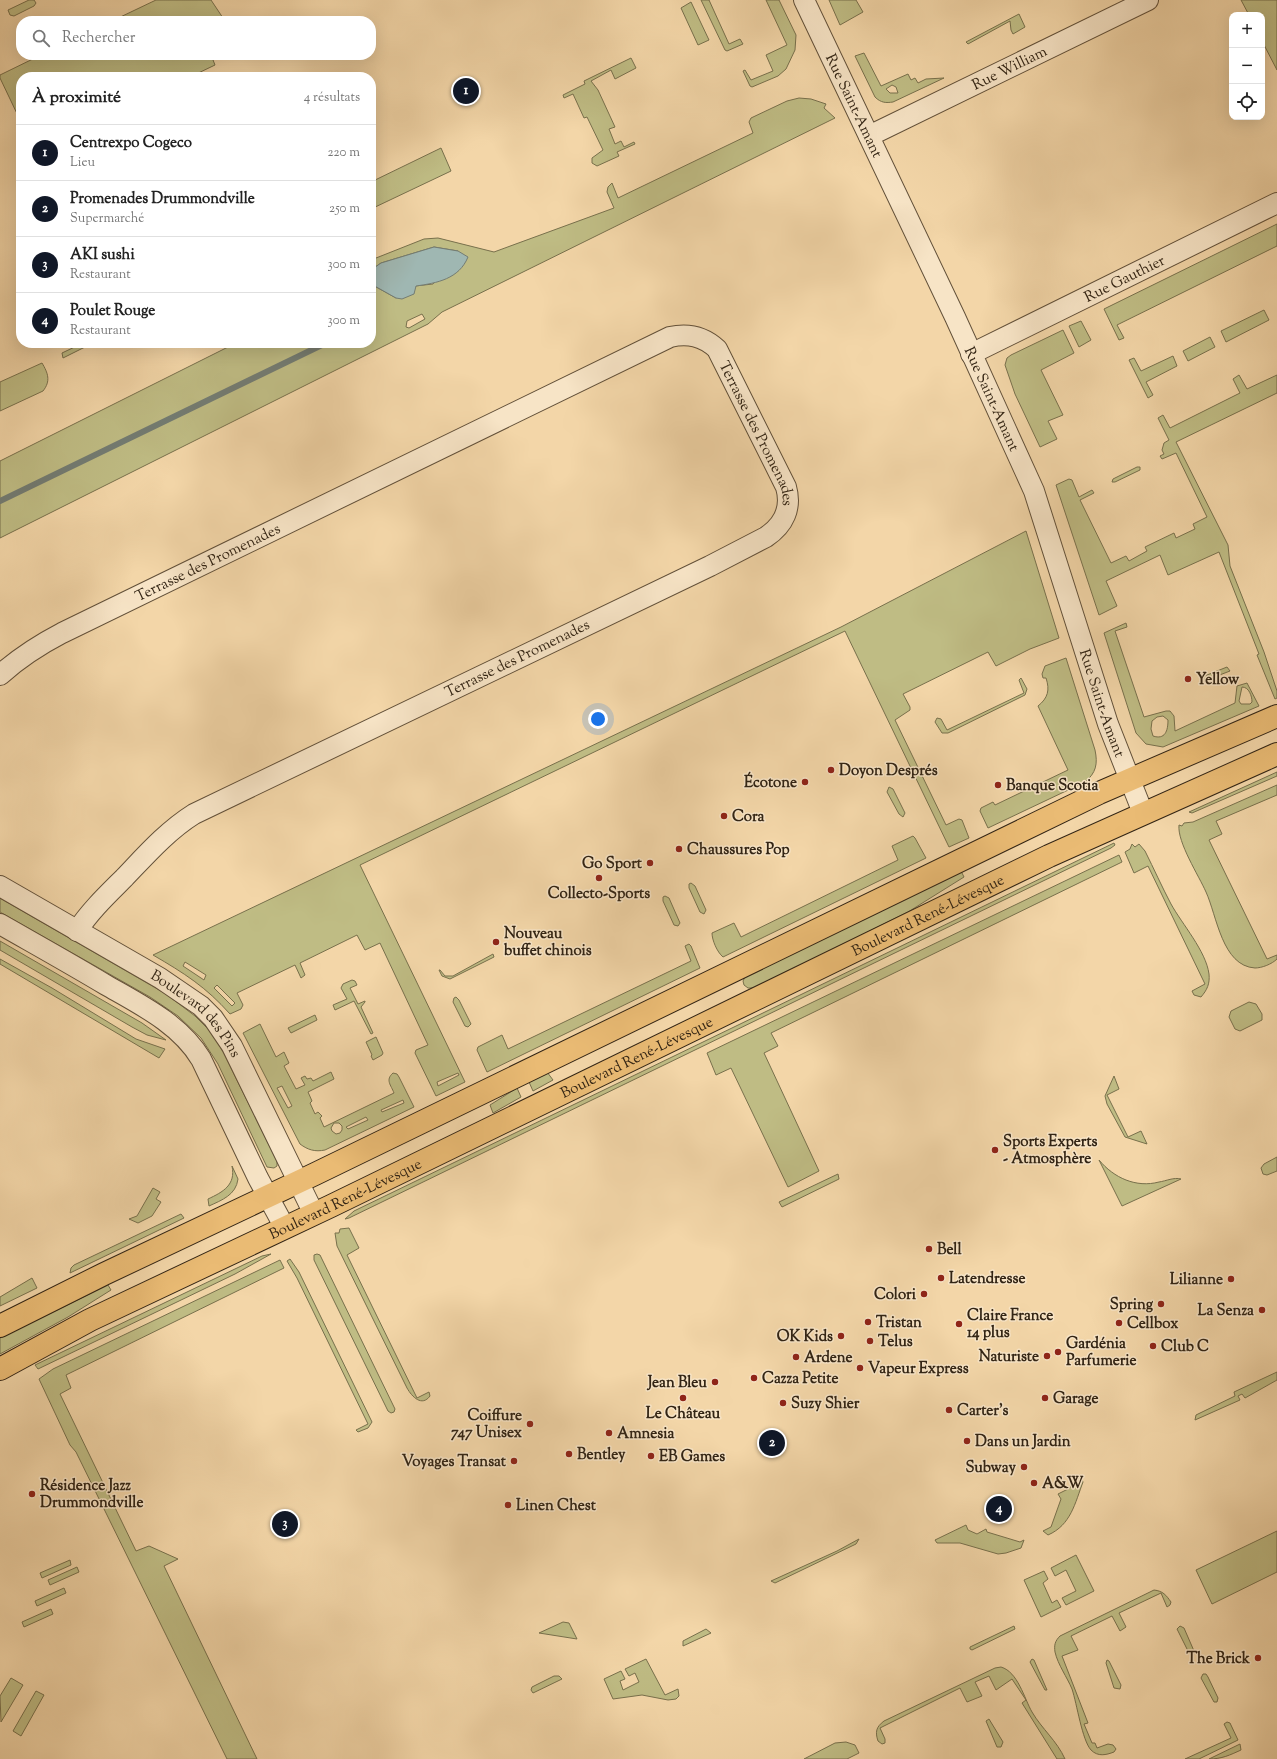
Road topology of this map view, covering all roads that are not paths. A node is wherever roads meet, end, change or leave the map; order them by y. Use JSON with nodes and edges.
{"nodes":[{"id":1,"x":804,"y":0,"type":"edge"},
{"id":2,"x":1148,"y":0,"type":"edge"},
{"id":3,"x":869,"y":136,"type":"junction"},
{"id":4,"x":1277,"y":203,"type":"edge"},
{"id":5,"x":971,"y":354,"type":"junction"},
{"id":6,"x":0,"y":675,"type":"edge"},
{"id":7,"x":1277,"y":716,"type":"edge"},
{"id":8,"x":1277,"y":754,"type":"edge"},
{"id":9,"x":1130,"y":780,"type":"junction"},
{"id":10,"x":1143,"y":813,"type":"junction"},
{"id":11,"x":0,"y":886,"type":"edge"},
{"id":12,"x":0,"y":924,"type":"edge"},
{"id":13,"x":77,"y":931,"type":"junction"},
{"id":14,"x":299,"y":1181,"type":"junction"},
{"id":15,"x":268,"y":1196,"type":"junction"},
{"id":16,"x":314,"y":1214,"type":"junction"},
{"id":17,"x":285,"y":1228,"type":"junction"},
{"id":18,"x":0,"y":1326,"type":"edge"},
{"id":19,"x":0,"y":1369,"type":"edge"}],
"edges":[{"from":1,"to":3,"type":"street","name":"Rue Saint-Amant"},
{"from":2,"to":3,"type":"street","name":"Rue William"},
{"from":3,"to":5,"type":"street","name":"Rue Saint-Amant"},
{"from":4,"to":5,"type":"street","name":"Rue Gauthier"},
{"from":5,"to":9,"type":"street","name":"Rue Saint-Amant"},
{"from":6,"to":13,"type":"street","name":"Terrasse des Promenades"},
{"from":7,"to":9,"type":"main road"},
{"from":8,"to":10,"type":"main road","name":"Boulevard René-Lévesque"},
{"from":9,"to":10,"type":"street","name":"Rue Saint-Amant"},
{"from":9,"to":14,"type":"main road"},
{"from":10,"to":16,"type":"main road","name":"Boulevard René-Lévesque"},
{"from":11,"to":13,"type":"street","name":"Boulevard des Pins"},
{"from":12,"to":15,"type":"street","name":"Boulevard des Pins"},
{"from":13,"to":14,"type":"street","name":"Boulevard des Pins"},
{"from":14,"to":15,"type":"main road"},
{"from":14,"to":16,"type":"street","name":"Boulevard des Pins"},
{"from":15,"to":17,"type":"street","name":"Boulevard des Pins"},
{"from":15,"to":18,"type":"main road"},
{"from":16,"to":17,"type":"main road","name":"Boulevard René-Lévesque"},
{"from":17,"to":19,"type":"main road","name":"Boulevard René-Lévesque"}]}
